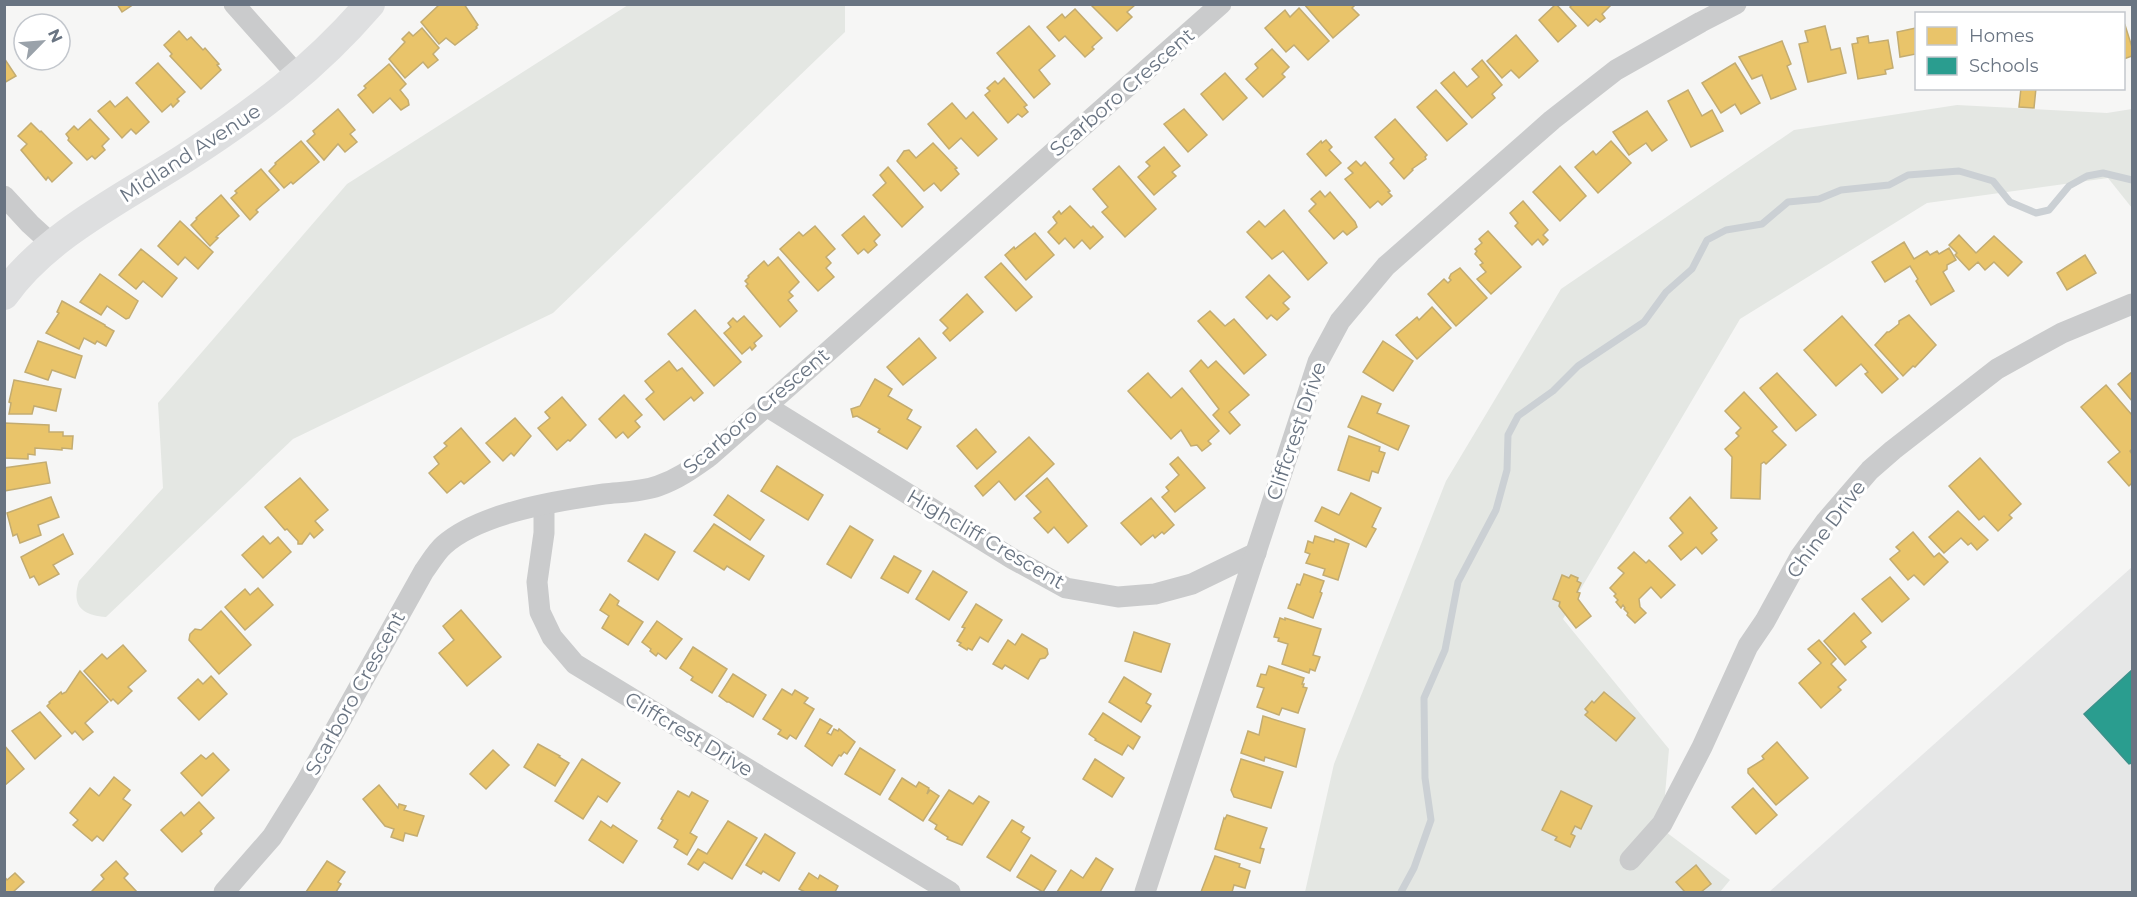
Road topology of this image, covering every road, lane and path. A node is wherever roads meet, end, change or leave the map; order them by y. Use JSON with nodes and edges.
{"nodes":[{"id":1,"x":234,"y":4,"type":"edge"},
{"id":2,"x":370,"y":4,"type":"edge"},
{"id":3,"x":1221,"y":4,"type":"edge"},
{"id":4,"x":1736,"y":4,"type":"edge"},
{"id":5,"x":299,"y":77,"type":"junction"},
{"id":6,"x":4,"y":196,"type":"edge"},
{"id":7,"x":53,"y":245,"type":"junction"},
{"id":8,"x":4,"y":295,"type":"edge"},
{"id":9,"x":2133,"y":304,"type":"edge"},
{"id":10,"x":766,"y":406,"type":"junction"},
{"id":11,"x":544,"y":506,"type":"junction"},
{"id":12,"x":1256,"y":553,"type":"junction"},
{"id":13,"x":1630,"y":860,"type":"dead end"},
{"id":14,"x":224,"y":892,"type":"edge"},
{"id":15,"x":950,"y":892,"type":"edge"},
{"id":16,"x":1145,"y":892,"type":"edge"}],
"edges":[{"from":1,"to":5,"type":"street"},
{"from":2,"to":5,"type":"street","name":"Midland Avenue"},
{"from":3,"to":10,"type":"street","name":"Scarboro Crescent"},
{"from":4,"to":12,"type":"street","name":"Cliffcrest Drive"},
{"from":5,"to":7,"type":"street","name":"Midland Avenue"},
{"from":6,"to":7,"type":"street"},
{"from":7,"to":8,"type":"street","name":"Midland Avenue"},
{"from":9,"to":13,"type":"street","name":"Chine Drive"},
{"from":10,"to":11,"type":"street","name":"Scarboro Crescent"},
{"from":10,"to":12,"type":"street","name":"Highcliff Crescent"},
{"from":11,"to":14,"type":"street","name":"Scarboro Crescent"},
{"from":11,"to":15,"type":"street","name":"Cliffcrest Drive"},
{"from":12,"to":16,"type":"street","name":"Cliffcrest Drive"}]}
